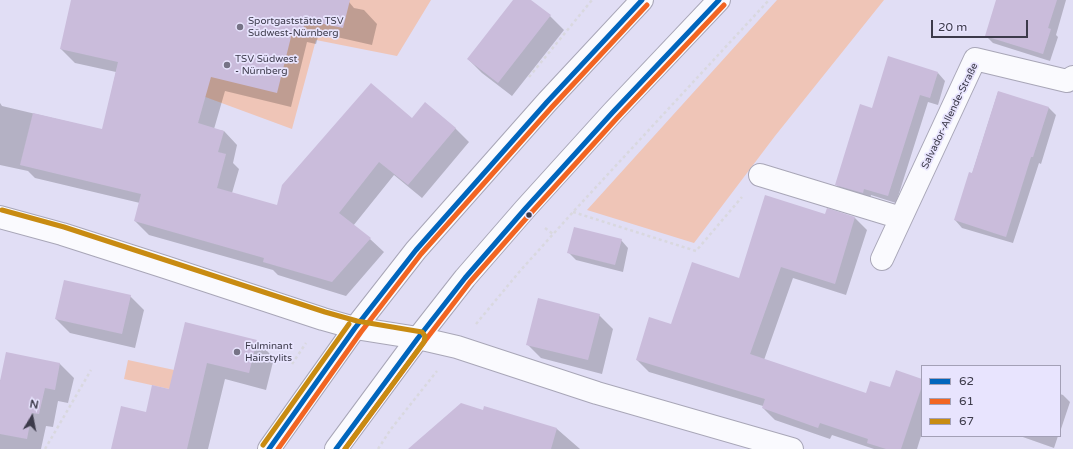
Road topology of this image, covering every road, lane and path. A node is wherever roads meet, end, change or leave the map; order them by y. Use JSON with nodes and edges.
{"nodes":[{"id":1,"x":642,"y":0,"type":"edge"},
{"id":2,"x":719,"y":0,"type":"edge"},
{"id":3,"x":769,"y":0,"type":"edge"},
{"id":4,"x":1073,"y":78,"type":"edge"},
{"id":5,"x":760,"y":175,"type":"joint"},
{"id":6,"x":573,"y":212,"type":"junction"},
{"id":7,"x":0,"y":217,"type":"edge"},
{"id":8,"x":902,"y":218,"type":"junction"},
{"id":9,"x":882,"y":259,"type":"dead end"},
{"id":10,"x":355,"y":328,"type":"junction"},
{"id":11,"x":418,"y":338,"type":"junction"},
{"id":12,"x":457,"y":347,"type":"junction"},
{"id":13,"x":91,"y":370,"type":"dead end"},
{"id":14,"x":46,"y":449,"type":"edge"},
{"id":15,"x":269,"y":449,"type":"edge"},
{"id":16,"x":336,"y":449,"type":"edge"},
{"id":17,"x":378,"y":449,"type":"edge"},
{"id":18,"x":792,"y":449,"type":"edge"}],
"edges":[{"from":1,"to":10,"type":"street"},
{"from":2,"to":11,"type":"street"},
{"from":3,"to":6,"type":"path"},
{"from":4,"to":8,"type":"street","name":"Salvador-Allende-Straße"},
{"from":5,"to":6,"type":"path"},
{"from":5,"to":8,"type":"street"},
{"from":6,"to":12,"type":"path"},
{"from":7,"to":10,"type":"street"},
{"from":8,"to":9,"type":"street","name":"Salvador-Allende-Straße"},
{"from":10,"to":11,"type":"street"},
{"from":10,"to":15,"type":"street"},
{"from":11,"to":12,"type":"street"},
{"from":11,"to":16,"type":"street"},
{"from":12,"to":17,"type":"path"},
{"from":12,"to":18,"type":"street"},
{"from":13,"to":14,"type":"path"}]}
